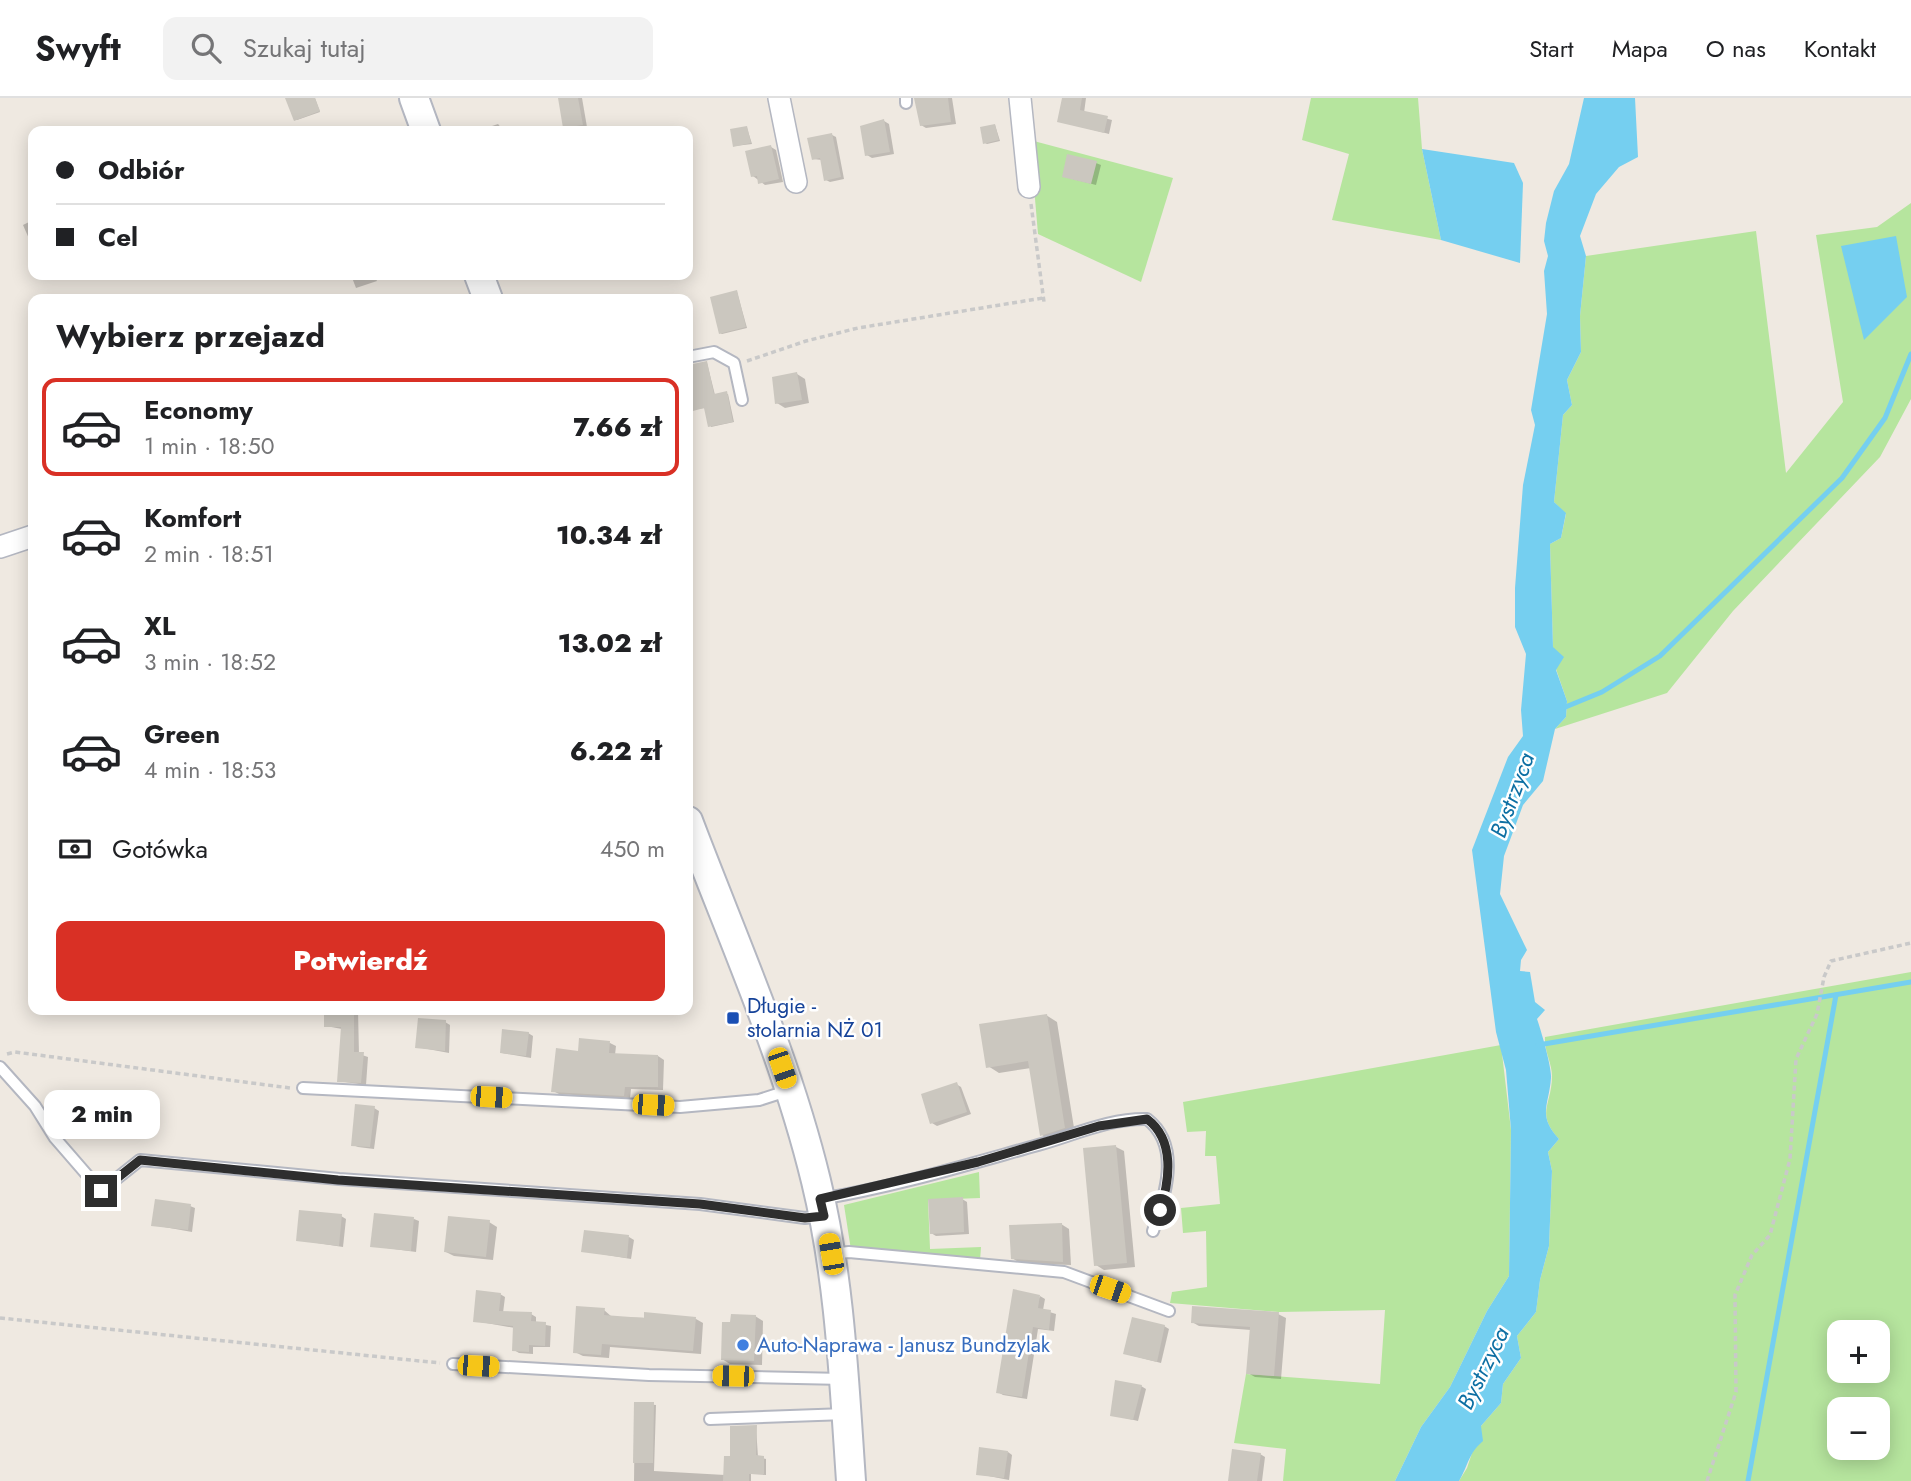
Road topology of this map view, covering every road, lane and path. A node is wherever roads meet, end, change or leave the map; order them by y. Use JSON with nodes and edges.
{"nodes":[{"id":1,"x":414,"y":98,"type":"edge"},
{"id":2,"x":779,"y":98,"type":"edge"},
{"id":3,"x":1020,"y":98,"type":"edge"},
{"id":4,"x":424,"y":126,"type":"edge"},
{"id":5,"x":796,"y":182,"type":"dead end"},
{"id":6,"x":1029,"y":187,"type":"joint"},
{"id":7,"x":693,"y":356,"type":"edge"},
{"id":8,"x":734,"y":363,"type":"junction"},
{"id":9,"x":742,"y":400,"type":"dead end"},
{"id":10,"x":28,"y":538,"type":"edge"},
{"id":11,"x":0,"y":547,"type":"edge"},
{"id":12,"x":693,"y":834,"type":"edge"},
{"id":13,"x":1911,"y":943,"type":"edge"},
{"id":14,"x":0,"y":1056,"type":"edge"},
{"id":15,"x":0,"y":1067,"type":"edge"},
{"id":16,"x":303,"y":1088,"type":"joint"},
{"id":17,"x":790,"y":1090,"type":"junction"},
{"id":18,"x":822,"y":1208,"type":"junction"},
{"id":19,"x":1153,"y":1231,"type":"dead end"},
{"id":20,"x":831,"y":1254,"type":"junction"},
{"id":21,"x":1170,"y":1311,"type":"dead end"},
{"id":22,"x":0,"y":1318,"type":"edge"},
{"id":23,"x":453,"y":1364,"type":"joint"},
{"id":24,"x":844,"y":1379,"type":"junction"},
{"id":25,"x":846,"y":1414,"type":"junction"},
{"id":26,"x":710,"y":1419,"type":"dead end"},
{"id":27,"x":852,"y":1481,"type":"edge"},
{"id":28,"x":1707,"y":1481,"type":"edge"}],
"edges":[{"from":1,"to":4,"type":"main road"},
{"from":2,"to":5,"type":"street"},
{"from":3,"to":6,"type":"street"},
{"from":6,"to":8,"type":"path"},
{"from":7,"to":8,"type":"lane"},
{"from":8,"to":9,"type":"lane"},
{"from":10,"to":11,"type":"street"},
{"from":12,"to":17,"type":"main road"},
{"from":13,"to":28,"type":"path"},
{"from":14,"to":16,"type":"path"},
{"from":15,"to":18,"type":"lane"},
{"from":16,"to":17,"type":"lane"},
{"from":17,"to":18,"type":"main road"},
{"from":18,"to":19,"type":"lane"},
{"from":18,"to":20,"type":"main road"},
{"from":20,"to":21,"type":"lane"},
{"from":20,"to":24,"type":"main road"},
{"from":22,"to":23,"type":"path"},
{"from":23,"to":24,"type":"lane"},
{"from":24,"to":25,"type":"main road"},
{"from":25,"to":26,"type":"lane"},
{"from":25,"to":27,"type":"main road"}]}
